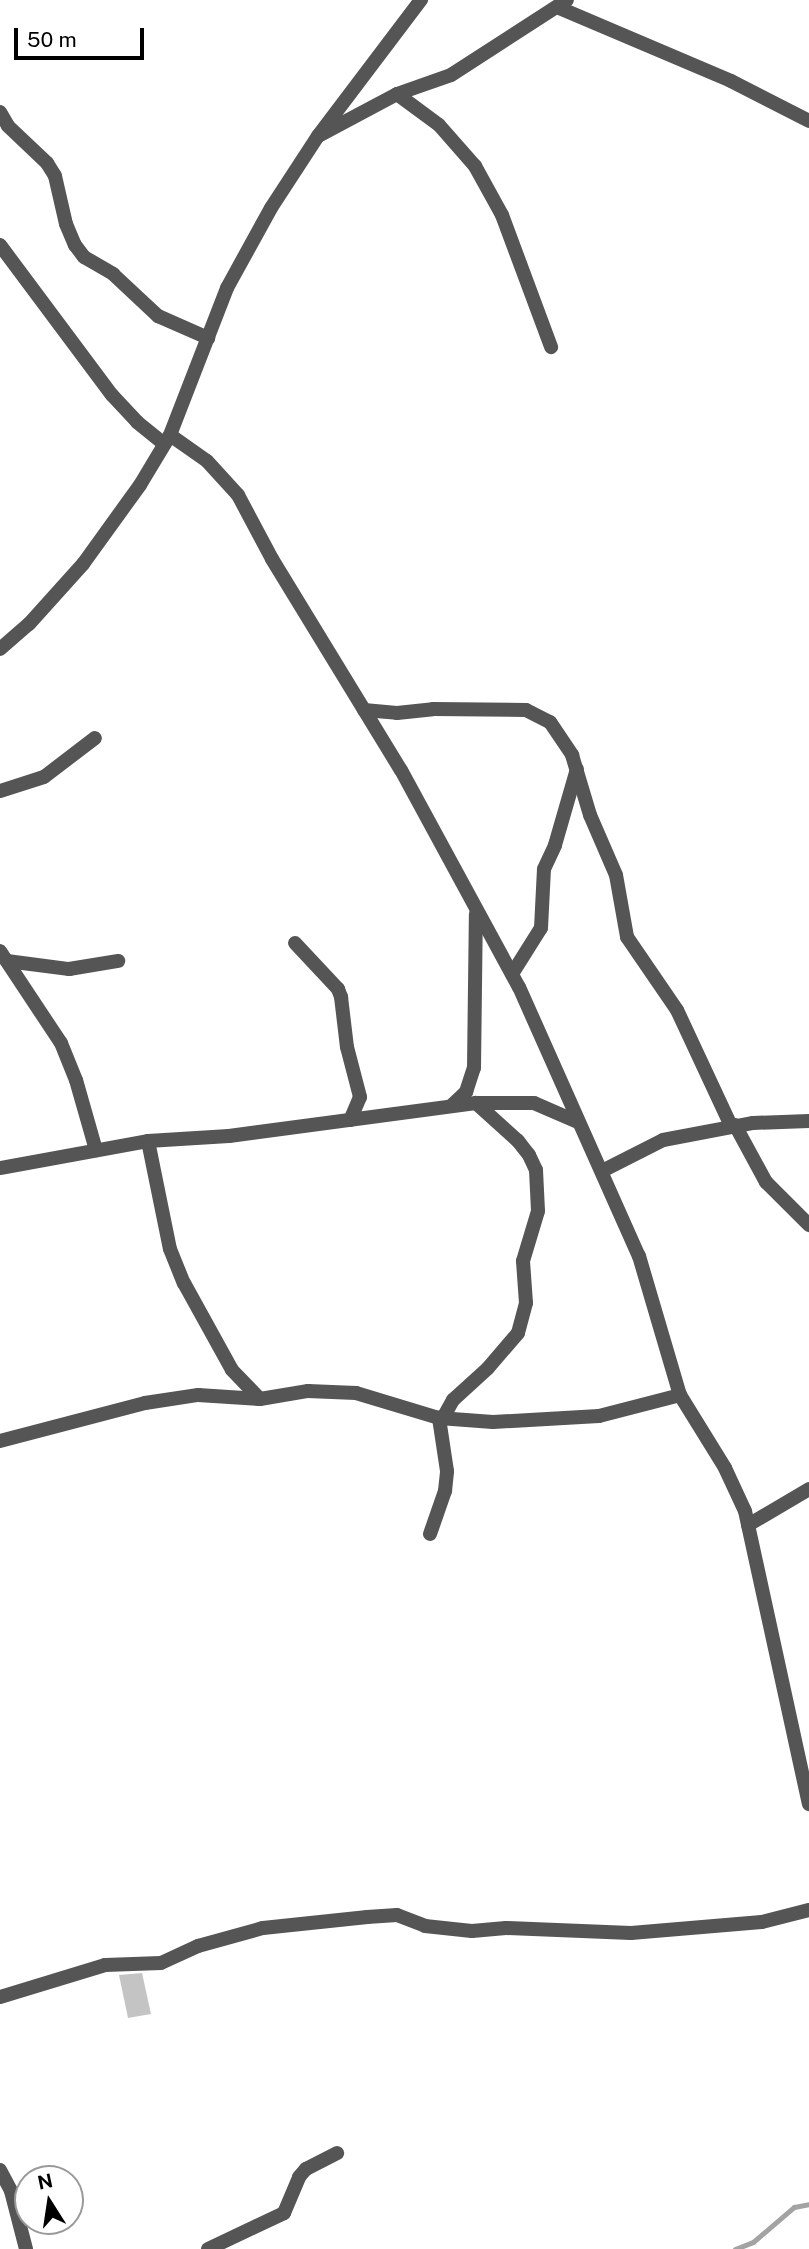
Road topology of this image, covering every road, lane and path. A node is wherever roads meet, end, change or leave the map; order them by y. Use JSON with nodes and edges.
{"nodes":[{"id":1,"x":421,"y":0,"type":"edge"},
{"id":2,"x":562,"y":3,"type":"edge"},
{"id":3,"x":397,"y":93,"type":"junction"},
{"id":4,"x":0,"y":112,"type":"edge"},
{"id":5,"x":809,"y":121,"type":"edge"},
{"id":6,"x":318,"y":136,"type":"junction"},
{"id":7,"x":0,"y":244,"type":"edge"},
{"id":8,"x":208,"y":338,"type":"junction"},
{"id":9,"x":551,"y":346,"type":"dead end"},
{"id":10,"x":167,"y":439,"type":"junction"},
{"id":11,"x":0,"y":649,"type":"edge"},
{"id":12,"x":364,"y":710,"type":"junction"},
{"id":13,"x":95,"y":738,"type":"dead end"},
{"id":14,"x":577,"y":768,"type":"junction"},
{"id":15,"x":0,"y":791,"type":"edge"},
{"id":16,"x":476,"y":909,"type":"junction"},
{"id":17,"x":295,"y":943,"type":"dead end"},
{"id":18,"x":4,"y":956,"type":"edge"},
{"id":19,"x":118,"y":961,"type":"dead end"},
{"id":20,"x":512,"y":974,"type":"junction"},
{"id":21,"x":476,"y":1103,"type":"junction"},
{"id":22,"x":450,"y":1107,"type":"junction"},
{"id":23,"x":350,"y":1120,"type":"junction"},
{"id":24,"x":809,"y":1121,"type":"edge"},
{"id":25,"x":578,"y":1122,"type":"junction"},
{"id":26,"x":733,"y":1126,"type":"junction"},
{"id":27,"x":148,"y":1141,"type":"junction"},
{"id":28,"x":96,"y":1150,"type":"junction"},
{"id":29,"x":0,"y":1168,"type":"edge"},
{"id":30,"x":602,"y":1171,"type":"junction"},
{"id":31,"x":809,"y":1225,"type":"edge"},
{"id":32,"x":680,"y":1395,"type":"junction"},
{"id":33,"x":260,"y":1399,"type":"junction"},
{"id":34,"x":441,"y":1418,"type":"junction"},
{"id":35,"x":0,"y":1441,"type":"edge"},
{"id":36,"x":809,"y":1489,"type":"edge"},
{"id":37,"x":748,"y":1525,"type":"junction"},
{"id":38,"x":430,"y":1534,"type":"dead end"},
{"id":39,"x":809,"y":1804,"type":"edge"},
{"id":40,"x":809,"y":1910,"type":"edge"},
{"id":41,"x":0,"y":1997,"type":"edge"},
{"id":42,"x":337,"y":2153,"type":"dead end"},
{"id":43,"x":0,"y":2170,"type":"edge"},
{"id":44,"x":26,"y":2249,"type":"edge"},
{"id":45,"x":208,"y":2249,"type":"edge"}],
"edges":[{"from":1,"to":6,"type":"street"},
{"from":2,"to":3,"type":"street"},
{"from":2,"to":5,"type":"street"},
{"from":3,"to":6,"type":"street"},
{"from":3,"to":9,"type":"street"},
{"from":4,"to":8,"type":"street"},
{"from":6,"to":8,"type":"street"},
{"from":7,"to":10,"type":"street"},
{"from":8,"to":10,"type":"street"},
{"from":10,"to":11,"type":"street"},
{"from":10,"to":12,"type":"street"},
{"from":12,"to":14,"type":"street"},
{"from":12,"to":16,"type":"street"},
{"from":13,"to":15,"type":"street"},
{"from":14,"to":20,"type":"street"},
{"from":14,"to":26,"type":"street"},
{"from":16,"to":20,"type":"street"},
{"from":16,"to":22,"type":"street"},
{"from":17,"to":23,"type":"street"},
{"from":18,"to":19,"type":"street"},
{"from":18,"to":28,"type":"street"},
{"from":20,"to":25,"type":"street"},
{"from":21,"to":22,"type":"street"},
{"from":21,"to":25,"type":"street"},
{"from":21,"to":34,"type":"street"},
{"from":22,"to":23,"type":"street"},
{"from":23,"to":27,"type":"street"},
{"from":24,"to":26,"type":"street"},
{"from":25,"to":30,"type":"street"},
{"from":26,"to":30,"type":"street"},
{"from":26,"to":31,"type":"street"},
{"from":27,"to":28,"type":"street"},
{"from":27,"to":33,"type":"street"},
{"from":28,"to":29,"type":"street"},
{"from":30,"to":32,"type":"street"},
{"from":32,"to":34,"type":"street"},
{"from":32,"to":37,"type":"street"},
{"from":33,"to":34,"type":"street"},
{"from":33,"to":35,"type":"street"},
{"from":34,"to":38,"type":"street"},
{"from":36,"to":37,"type":"street"},
{"from":37,"to":39,"type":"street"},
{"from":40,"to":41,"type":"street"},
{"from":42,"to":45,"type":"street"},
{"from":43,"to":44,"type":"street"}]}
